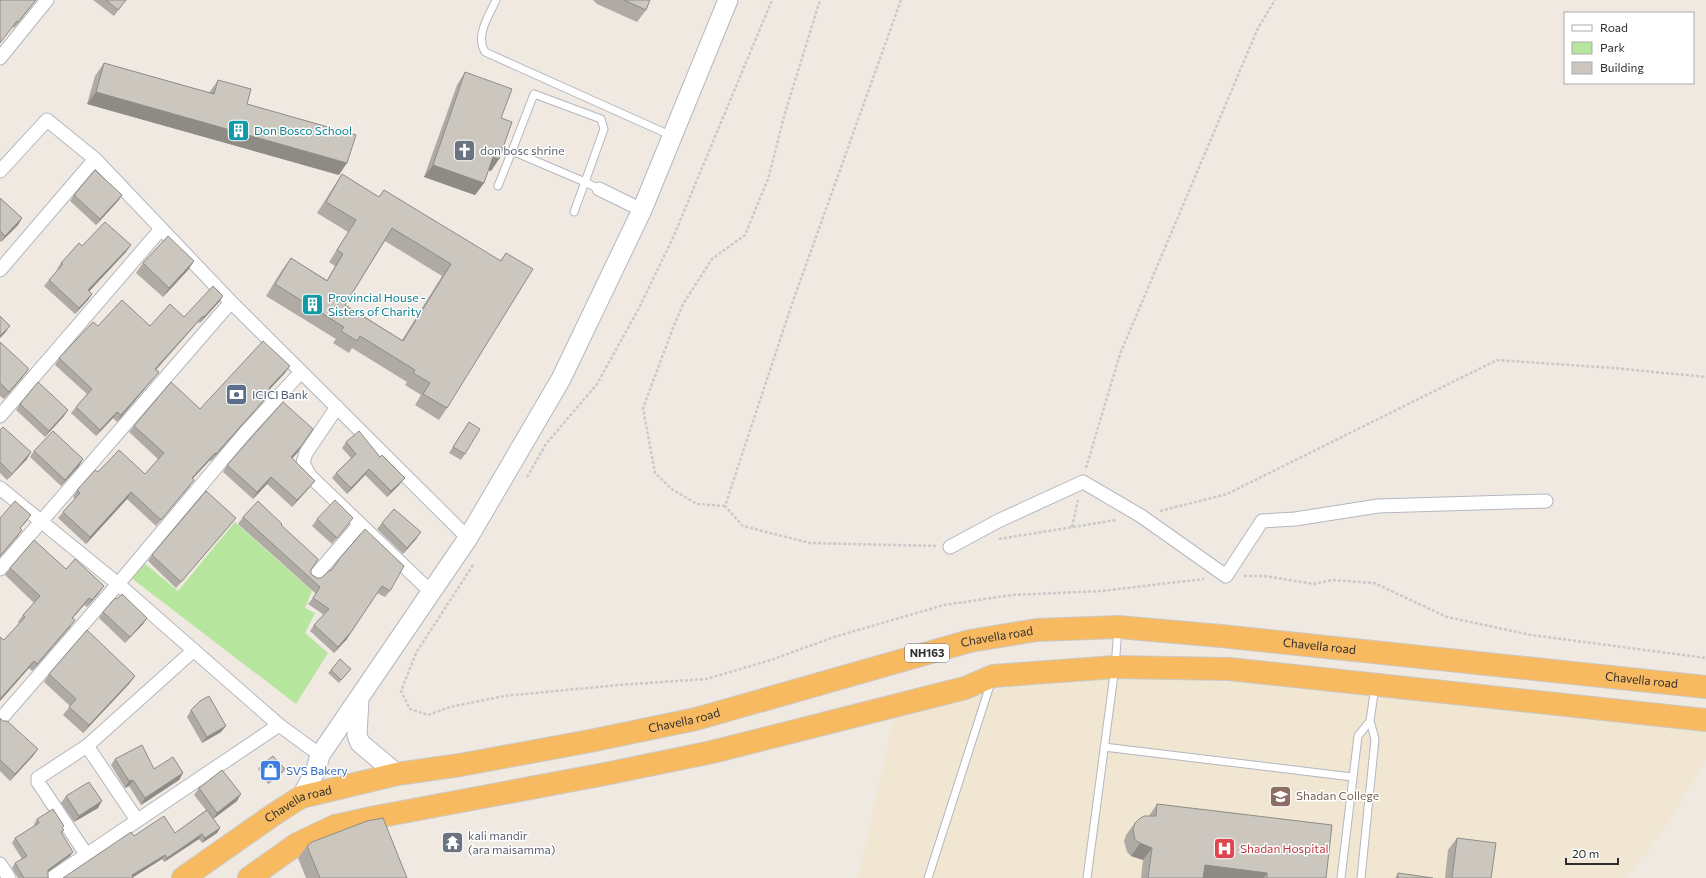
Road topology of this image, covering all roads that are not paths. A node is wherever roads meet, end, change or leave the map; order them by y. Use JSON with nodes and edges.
{"nodes":[{"id":1,"x":47,"y":0,"type":"edge"},
{"id":2,"x":496,"y":0,"type":"edge"},
{"id":3,"x":728,"y":0,"type":"edge"},
{"id":4,"x":0,"y":58,"type":"edge"},
{"id":5,"x":672,"y":136,"type":"junction"},
{"id":6,"x":512,"y":151,"type":"junction"},
{"id":7,"x":95,"y":159,"type":"junction"},
{"id":8,"x":0,"y":171,"type":"edge"},
{"id":9,"x":585,"y":182,"type":"junction"},
{"id":10,"x":498,"y":186,"type":"dead end"},
{"id":11,"x":599,"y":189,"type":"joint"},
{"id":12,"x":642,"y":210,"type":"junction"},
{"id":13,"x":574,"y":212,"type":"dead end"},
{"id":14,"x":161,"y":229,"type":"junction"},
{"id":15,"x":0,"y":270,"type":"edge"},
{"id":16,"x":231,"y":302,"type":"junction"},
{"id":17,"x":301,"y":372,"type":"junction"},
{"id":18,"x":337,"y":407,"type":"junction"},
{"id":19,"x":0,"y":416,"type":"edge"},
{"id":20,"x":0,"y":488,"type":"edge"},
{"id":21,"x":1546,"y":502,"type":"dead end"},
{"id":22,"x":41,"y":521,"type":"junction"},
{"id":23,"x":360,"y":524,"type":"junction"},
{"id":24,"x":468,"y":538,"type":"junction"},
{"id":25,"x":950,"y":547,"type":"road end"},
{"id":26,"x":0,"y":569,"type":"edge"},
{"id":27,"x":314,"y":577,"type":"edge"},
{"id":28,"x":118,"y":584,"type":"junction"},
{"id":29,"x":431,"y":592,"type":"junction"},
{"id":30,"x":1118,"y":627,"type":"junction"},
{"id":31,"x":194,"y":650,"type":"junction"},
{"id":32,"x":1115,"y":667,"type":"junction"},
{"id":33,"x":993,"y":676,"type":"junction"},
{"id":34,"x":1375,"y":684,"type":"junction"},
{"id":35,"x":1706,"y":687,"type":"edge"},
{"id":36,"x":359,"y":698,"type":"junction"},
{"id":37,"x":0,"y":720,"type":"edge"},
{"id":38,"x":1706,"y":720,"type":"edge"},
{"id":39,"x":1370,"y":721,"type":"junction"},
{"id":40,"x":279,"y":725,"type":"junction"},
{"id":41,"x":87,"y":746,"type":"junction"},
{"id":42,"x":1104,"y":748,"type":"junction"},
{"id":43,"x":320,"y":755,"type":"junction"},
{"id":44,"x":397,"y":774,"type":"junction"},
{"id":45,"x":1352,"y":777,"type":"junction"},
{"id":46,"x":301,"y":797,"type":"junction"},
{"id":47,"x":137,"y":820,"type":"junction"},
{"id":48,"x":86,"y":854,"type":"junction"},
{"id":49,"x":0,"y":864,"type":"edge"},
{"id":50,"x":9,"y":878,"type":"edge"},
{"id":51,"x":52,"y":878,"type":"edge"},
{"id":52,"x":184,"y":878,"type":"edge"},
{"id":53,"x":249,"y":878,"type":"edge"},
{"id":54,"x":928,"y":878,"type":"edge"},
{"id":55,"x":1087,"y":878,"type":"edge"},
{"id":56,"x":1340,"y":878,"type":"edge"},
{"id":57,"x":1361,"y":878,"type":"edge"}],
"edges":[{"from":1,"to":4,"type":"street"},
{"from":2,"to":5,"type":"lane"},
{"from":3,"to":5,"type":"main road"},
{"from":5,"to":12,"type":"main road"},
{"from":6,"to":9,"type":"lane"},
{"from":6,"to":9,"type":"lane"},
{"from":6,"to":10,"type":"lane"},
{"from":7,"to":8,"type":"street"},
{"from":7,"to":14,"type":"street"},
{"from":7,"to":15,"type":"street"},
{"from":9,"to":11,"type":"lane"},
{"from":9,"to":13,"type":"lane"},
{"from":11,"to":12,"type":"street"},
{"from":12,"to":24,"type":"main road"},
{"from":14,"to":16,"type":"street"},
{"from":14,"to":19,"type":"street"},
{"from":16,"to":17,"type":"street"},
{"from":16,"to":22,"type":"street"},
{"from":17,"to":18,"type":"street"},
{"from":17,"to":28,"type":"street"},
{"from":18,"to":23,"type":"street"},
{"from":18,"to":24,"type":"street"},
{"from":20,"to":22,"type":"street"},
{"from":21,"to":25,"type":"street"},
{"from":22,"to":26,"type":"street"},
{"from":22,"to":28,"type":"street"},
{"from":23,"to":27,"type":"street"},
{"from":23,"to":29,"type":"street"},
{"from":24,"to":29,"type":"main road"},
{"from":28,"to":31,"type":"street"},
{"from":28,"to":37,"type":"street"},
{"from":29,"to":36,"type":"main road"},
{"from":30,"to":32,"type":"lane"},
{"from":30,"to":35,"type":"highway","name":"Chavella road","number":"NH163"},
{"from":30,"to":44,"type":"highway","name":"Chavella road","number":"NH163"},
{"from":31,"to":40,"type":"street"},
{"from":31,"to":41,"type":"street"},
{"from":32,"to":33,"type":"highway"},
{"from":32,"to":34,"type":"highway"},
{"from":32,"to":42,"type":"lane"},
{"from":33,"to":53,"type":"highway"},
{"from":33,"to":54,"type":"lane"},
{"from":34,"to":38,"type":"highway"},
{"from":34,"to":39,"type":"lane"},
{"from":36,"to":43,"type":"main road"},
{"from":36,"to":44,"type":"main road"},
{"from":39,"to":45,"type":"lane"},
{"from":39,"to":57,"type":"lane"},
{"from":40,"to":43,"type":"street"},
{"from":40,"to":47,"type":"street"},
{"from":41,"to":47,"type":"street"},
{"from":41,"to":48,"type":"street"},
{"from":42,"to":45,"type":"lane"},
{"from":42,"to":55,"type":"lane"},
{"from":43,"to":46,"type":"main road"},
{"from":44,"to":46,"type":"highway","name":"Chavella road","number":"NH163"},
{"from":45,"to":56,"type":"lane"},
{"from":46,"to":52,"type":"highway","name":"Chavella road","number":"NH163"},
{"from":47,"to":48,"type":"street"},
{"from":48,"to":51,"type":"street"},
{"from":49,"to":50,"type":"street"}]}
